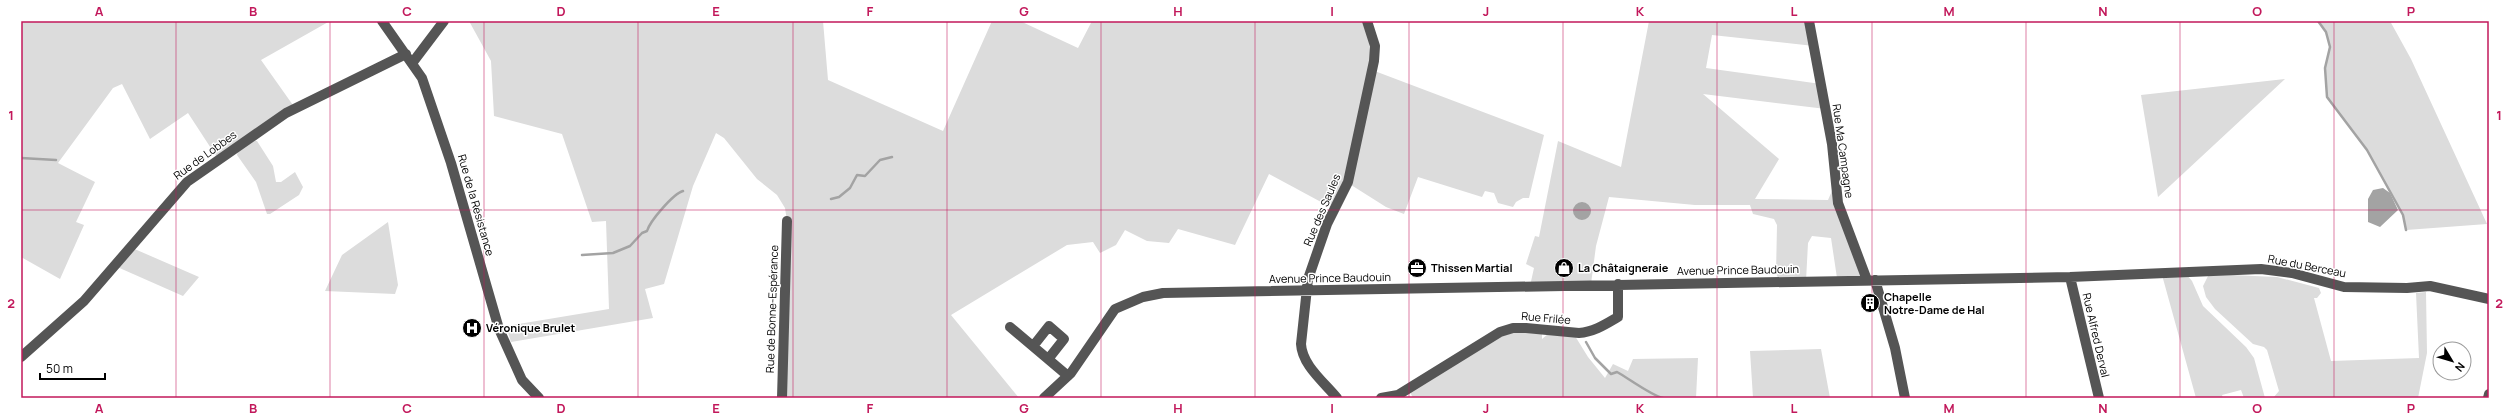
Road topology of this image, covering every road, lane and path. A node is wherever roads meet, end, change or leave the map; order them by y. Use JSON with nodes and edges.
{"nodes":[{"id":1,"x":382,"y":21,"type":"edge"},
{"id":2,"x":444,"y":21,"type":"edge"},
{"id":3,"x":1367,"y":21,"type":"edge"},
{"id":4,"x":1808,"y":21,"type":"edge"},
{"id":5,"x":406,"y":54,"type":"junction"},
{"id":6,"x":413,"y":62,"type":"junction"},
{"id":7,"x":787,"y":221,"type":"dead end"},
{"id":8,"x":2070,"y":277,"type":"junction"},
{"id":9,"x":1871,"y":280,"type":"junction"},
{"id":10,"x":1618,"y":284,"type":"junction"},
{"id":11,"x":1307,"y":290,"type":"junction"},
{"id":12,"x":2489,"y":300,"type":"edge"},
{"id":13,"x":1010,"y":326,"type":"dead end"},
{"id":14,"x":1034,"y":345,"type":"junction"},
{"id":15,"x":21,"y":357,"type":"edge"},
{"id":16,"x":1049,"y":358,"type":"junction"},
{"id":17,"x":1068,"y":376,"type":"junction"},
{"id":18,"x":2489,"y":394,"type":"edge"},
{"id":19,"x":1402,"y":396,"type":"edge"},
{"id":20,"x":539,"y":398,"type":"edge"},
{"id":21,"x":782,"y":398,"type":"edge"},
{"id":22,"x":1045,"y":398,"type":"edge"},
{"id":23,"x":1337,"y":398,"type":"edge"},
{"id":24,"x":1380,"y":398,"type":"edge"},
{"id":25,"x":1905,"y":398,"type":"edge"},
{"id":26,"x":2099,"y":398,"type":"edge"},
{"id":27,"x":2488,"y":398,"type":"edge"}],
"edges":[{"from":1,"to":5,"type":"street","name":"Rue de la Résistance"},
{"from":2,"to":6,"type":"street"},
{"from":3,"to":11,"type":"street","name":"Rue des Saules"},
{"from":4,"to":9,"type":"street","name":"Rue Ma Campagne"},
{"from":5,"to":6,"type":"street","name":"Rue de la Résistance"},
{"from":5,"to":15,"type":"street","name":"Rue de Lobbes"},
{"from":6,"to":20,"type":"street","name":"Rue de la Résistance"},
{"from":7,"to":21,"type":"street","name":"Rue de Bonne-Espérance"},
{"from":8,"to":9,"type":"street","name":"Avenue Prince Baudouin"},
{"from":8,"to":12,"type":"street","name":"Rue du Berceau"},
{"from":8,"to":26,"type":"street","name":"Rue Alfred Derval"},
{"from":9,"to":10,"type":"street","name":"Avenue Prince Baudouin"},
{"from":9,"to":25,"type":"street","name":"Rue Ma Campagne"},
{"from":10,"to":11,"type":"street","name":"Avenue Prince Baudouin"},
{"from":10,"to":19,"type":"street","name":"Rue Frilée"},
{"from":11,"to":17,"type":"street","name":"Avenue Prince Baudouin"},
{"from":11,"to":23,"type":"street","name":"Rue des Saules"},
{"from":13,"to":14,"type":"street"},
{"from":14,"to":16,"type":"street"},
{"from":14,"to":16,"type":"street"},
{"from":16,"to":17,"type":"street"},
{"from":17,"to":22,"type":"street","name":"Avenue Prince Baudouin"},
{"from":18,"to":27,"type":"street"},
{"from":19,"to":24,"type":"street","name":"Rue Frilée"}]}
